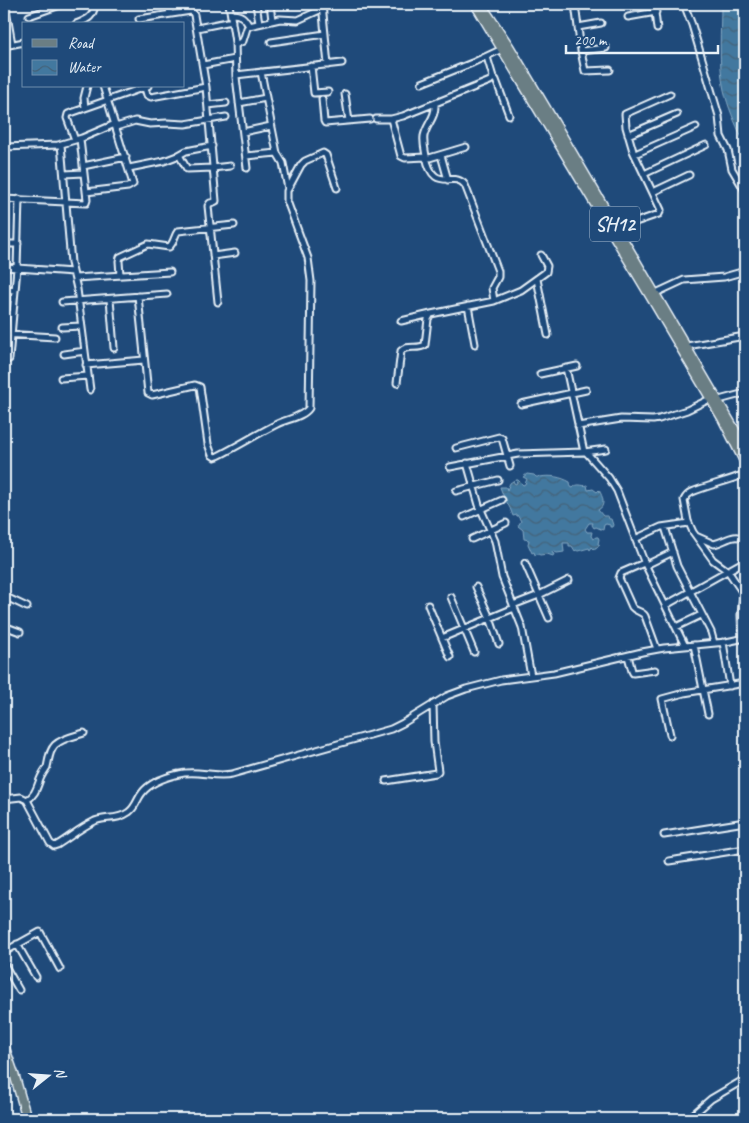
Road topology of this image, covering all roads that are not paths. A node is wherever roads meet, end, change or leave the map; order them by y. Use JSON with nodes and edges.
{"nodes":[{"id":1,"x":5,"y":4,"type":"edge"},
{"id":2,"x":62,"y":4,"type":"edge"},
{"id":3,"x":95,"y":4,"type":"edge"},
{"id":4,"x":168,"y":4,"type":"edge"},
{"id":5,"x":229,"y":4,"type":"edge"},
{"id":6,"x":256,"y":4,"type":"edge"},
{"id":7,"x":270,"y":4,"type":"edge"},
{"id":8,"x":474,"y":4,"type":"edge"},
{"id":9,"x":481,"y":4,"type":"edge"},
{"id":10,"x":575,"y":4,"type":"edge"},
{"id":11,"x":654,"y":4,"type":"edge"},
{"id":12,"x":684,"y":4,"type":"edge"},
{"id":13,"x":322,"y":6,"type":"edge"},
{"id":14,"x":656,"y":12,"type":"junction"},
{"id":15,"x":170,"y":14,"type":"junction"},
{"id":16,"x":231,"y":14,"type":"junction"},
{"id":17,"x":29,"y":16,"type":"dead end"},
{"id":18,"x":628,"y":17,"type":"dead end"},
{"id":19,"x":139,"y":19,"type":"dead end"},
{"id":20,"x":272,"y":20,"type":"junction"},
{"id":21,"x":232,"y":21,"type":"junction"},
{"id":22,"x":85,"y":22,"type":"edge"},
{"id":23,"x":259,"y":23,"type":"junction"},
{"id":24,"x":601,"y":23,"type":"dead end"},
{"id":25,"x":249,"y":26,"type":"junction"},
{"id":26,"x":578,"y":27,"type":"junction"},
{"id":27,"x":196,"y":28,"type":"junction"},
{"id":28,"x":657,"y":29,"type":"dead end"},
{"id":29,"x":325,"y":34,"type":"junction"},
{"id":30,"x":22,"y":42,"type":"edge"},
{"id":31,"x":271,"y":42,"type":"dead end"},
{"id":32,"x":12,"y":44,"type":"junction"},
{"id":33,"x":235,"y":44,"type":"junction"},
{"id":34,"x":4,"y":46,"type":"edge"},
{"id":35,"x":606,"y":48,"type":"dead end"},
{"id":36,"x":502,"y":49,"type":"junction"},
{"id":37,"x":581,"y":51,"type":"junction"},
{"id":38,"x":486,"y":56,"type":"junction"},
{"id":39,"x":235,"y":58,"type":"junction"},
{"id":40,"x":342,"y":63,"type":"dead end"},
{"id":41,"x":203,"y":65,"type":"junction"},
{"id":42,"x":328,"y":65,"type":"junction"},
{"id":43,"x":311,"y":66,"type":"junction"},
{"id":44,"x":610,"y":70,"type":"dead end"},
{"id":45,"x":261,"y":72,"type":"junction"},
{"id":46,"x":236,"y":75,"type":"junction"},
{"id":47,"x":493,"y":77,"type":"junction"},
{"id":48,"x":422,"y":82,"type":"dead end"},
{"id":49,"x":206,"y":87,"type":"junction"},
{"id":50,"x":86,"y":88,"type":"edge"},
{"id":51,"x":104,"y":88,"type":"edge"},
{"id":52,"x":143,"y":88,"type":"edge"},
{"id":53,"x":146,"y":88,"type":"edge"},
{"id":54,"x":328,"y":92,"type":"dead end"},
{"id":55,"x":345,"y":94,"type":"dead end"},
{"id":56,"x":670,"y":94,"type":"dead end"},
{"id":57,"x":266,"y":98,"type":"junction"},
{"id":58,"x":108,"y":99,"type":"junction"},
{"id":59,"x":322,"y":99,"type":"dead end"},
{"id":60,"x":226,"y":103,"type":"dead end"},
{"id":61,"x":239,"y":103,"type":"junction"},
{"id":62,"x":435,"y":103,"type":"junction"},
{"id":63,"x":208,"y":105,"type":"junction"},
{"id":64,"x":85,"y":108,"type":"junction"},
{"id":65,"x":677,"y":114,"type":"dead end"},
{"id":66,"x":508,"y":115,"type":"dead end"},
{"id":67,"x":226,"y":117,"type":"dead end"},
{"id":68,"x":391,"y":119,"type":"junction"},
{"id":69,"x":209,"y":121,"type":"junction"},
{"id":70,"x":349,"y":121,"type":"junction"},
{"id":71,"x":116,"y":125,"type":"junction"},
{"id":72,"x":272,"y":126,"type":"junction"},
{"id":73,"x":696,"y":127,"type":"dead end"},
{"id":74,"x":243,"y":132,"type":"junction"},
{"id":75,"x":628,"y":135,"type":"junction"},
{"id":76,"x":78,"y":140,"type":"junction"},
{"id":77,"x":61,"y":144,"type":"junction"},
{"id":78,"x":706,"y":145,"type":"dead end"},
{"id":79,"x":212,"y":146,"type":"junction"},
{"id":80,"x":4,"y":147,"type":"edge"},
{"id":81,"x":466,"y":147,"type":"dead end"},
{"id":82,"x":277,"y":153,"type":"junction"},
{"id":83,"x":634,"y":154,"type":"junction"},
{"id":84,"x":179,"y":155,"type":"junction"},
{"id":85,"x":442,"y":155,"type":"junction"},
{"id":86,"x":246,"y":156,"type":"junction"},
{"id":87,"x":126,"y":157,"type":"junction"},
{"id":88,"x":426,"y":158,"type":"junction"},
{"id":89,"x":83,"y":166,"type":"junction"},
{"id":90,"x":230,"y":166,"type":"dead end"},
{"id":91,"x":129,"y":168,"type":"junction"},
{"id":92,"x":213,"y":168,"type":"junction"},
{"id":93,"x":247,"y":168,"type":"dead end"},
{"id":94,"x":84,"y":173,"type":"junction"},
{"id":95,"x":64,"y":174,"type":"junction"},
{"id":96,"x":644,"y":174,"type":"junction"},
{"id":97,"x":689,"y":175,"type":"dead end"},
{"id":98,"x":448,"y":180,"type":"junction"},
{"id":99,"x":337,"y":188,"type":"dead end"},
{"id":100,"x":288,"y":189,"type":"junction"},
{"id":101,"x":745,"y":191,"type":"edge"},
{"id":102,"x":86,"y":192,"type":"junction"},
{"id":103,"x":652,"y":192,"type":"junction"},
{"id":104,"x":4,"y":198,"type":"edge"},
{"id":105,"x":19,"y":199,"type":"junction"},
{"id":106,"x":67,"y":202,"type":"junction"},
{"id":107,"x":234,"y":225,"type":"dead end"},
{"id":108,"x":211,"y":228,"type":"junction"},
{"id":109,"x":618,"y":228,"type":"junction"},
{"id":110,"x":4,"y":244,"type":"edge"},
{"id":111,"x":18,"y":244,"type":"junction"},
{"id":112,"x":235,"y":253,"type":"dead end"},
{"id":113,"x":541,"y":255,"type":"dead end"},
{"id":114,"x":214,"y":256,"type":"junction"},
{"id":115,"x":4,"y":268,"type":"edge"},
{"id":116,"x":17,"y":268,"type":"junction"},
{"id":117,"x":745,"y":271,"type":"edge"},
{"id":118,"x":170,"y":272,"type":"dead end"},
{"id":119,"x":74,"y":275,"type":"junction"},
{"id":120,"x":120,"y":275,"type":"junction"},
{"id":121,"x":537,"y":279,"type":"junction"},
{"id":122,"x":4,"y":289,"type":"edge"},
{"id":123,"x":15,"y":290,"type":"junction"},
{"id":124,"x":656,"y":293,"type":"junction"},
{"id":125,"x":167,"y":294,"type":"dead end"},
{"id":126,"x":138,"y":296,"type":"junction"},
{"id":127,"x":110,"y":299,"type":"junction"},
{"id":128,"x":78,"y":301,"type":"junction"},
{"id":129,"x":62,"y":302,"type":"dead end"},
{"id":130,"x":218,"y":302,"type":"dead end"},
{"id":131,"x":494,"y":302,"type":"junction"},
{"id":132,"x":468,"y":306,"type":"junction"},
{"id":133,"x":4,"y":313,"type":"edge"},
{"id":134,"x":13,"y":314,"type":"junction"},
{"id":135,"x":431,"y":314,"type":"junction"},
{"id":136,"x":401,"y":321,"type":"dead end"},
{"id":137,"x":82,"y":326,"type":"junction"},
{"id":138,"x":62,"y":327,"type":"dead end"},
{"id":139,"x":4,"y":334,"type":"edge"},
{"id":140,"x":11,"y":334,"type":"junction"},
{"id":141,"x":548,"y":335,"type":"dead end"},
{"id":142,"x":745,"y":336,"type":"edge"},
{"id":143,"x":55,"y":337,"type":"dead end"},
{"id":144,"x":475,"y":344,"type":"dead end"},
{"id":145,"x":687,"y":346,"type":"junction"},
{"id":146,"x":114,"y":348,"type":"dead end"},
{"id":147,"x":85,"y":351,"type":"junction"},
{"id":148,"x":64,"y":354,"type":"dead end"},
{"id":149,"x":144,"y":360,"type":"junction"},
{"id":150,"x":4,"y":361,"type":"edge"},
{"id":151,"x":86,"y":365,"type":"junction"},
{"id":152,"x":577,"y":366,"type":"dead end"},
{"id":153,"x":566,"y":368,"type":"junction"},
{"id":154,"x":540,"y":374,"type":"dead end"},
{"id":155,"x":88,"y":376,"type":"junction"},
{"id":156,"x":61,"y":378,"type":"dead end"},
{"id":157,"x":397,"y":384,"type":"dead end"},
{"id":158,"x":90,"y":390,"type":"dead end"},
{"id":159,"x":586,"y":390,"type":"dead end"},
{"id":160,"x":571,"y":393,"type":"junction"},
{"id":161,"x":745,"y":393,"type":"edge"},
{"id":162,"x":715,"y":399,"type":"junction"},
{"id":163,"x":521,"y":404,"type":"dead end"},
{"id":164,"x":578,"y":426,"type":"junction"},
{"id":165,"x":745,"y":447,"type":"edge"},
{"id":166,"x":456,"y":448,"type":"dead end"},
{"id":167,"x":606,"y":449,"type":"dead end"},
{"id":168,"x":585,"y":452,"type":"junction"},
{"id":169,"x":507,"y":455,"type":"junction"},
{"id":170,"x":467,"y":463,"type":"junction"},
{"id":171,"x":745,"y":463,"type":"edge"},
{"id":172,"x":510,"y":466,"type":"dead end"},
{"id":173,"x":450,"y":467,"type":"dead end"},
{"id":174,"x":745,"y":474,"type":"edge"},
{"id":175,"x":498,"y":480,"type":"dead end"},
{"id":176,"x":473,"y":486,"type":"junction"},
{"id":177,"x":456,"y":491,"type":"dead end"},
{"id":178,"x":502,"y":500,"type":"dead end"},
{"id":179,"x":481,"y":510,"type":"junction"},
{"id":180,"x":464,"y":517,"type":"dead end"},
{"id":181,"x":506,"y":523,"type":"dead end"},
{"id":182,"x":689,"y":523,"type":"junction"},
{"id":183,"x":665,"y":526,"type":"junction"},
{"id":184,"x":491,"y":530,"type":"junction"},
{"id":185,"x":696,"y":535,"type":"junction"},
{"id":186,"x":472,"y":539,"type":"dead end"},
{"id":187,"x":635,"y":539,"type":"junction"},
{"id":188,"x":745,"y":539,"type":"edge"},
{"id":189,"x":673,"y":552,"type":"junction"},
{"id":190,"x":745,"y":561,"type":"edge"},
{"id":191,"x":525,"y":564,"type":"dead end"},
{"id":192,"x":645,"y":564,"type":"junction"},
{"id":193,"x":728,"y":571,"type":"junction"},
{"id":194,"x":569,"y":580,"type":"dead end"},
{"id":195,"x":476,"y":587,"type":"dead end"},
{"id":196,"x":690,"y":592,"type":"junction"},
{"id":197,"x":744,"y":594,"type":"edge"},
{"id":198,"x":539,"y":595,"type":"junction"},
{"id":199,"x":4,"y":596,"type":"edge"},
{"id":200,"x":452,"y":597,"type":"dead end"},
{"id":201,"x":428,"y":605,"type":"dead end"},
{"id":202,"x":666,"y":605,"type":"junction"},
{"id":203,"x":514,"y":606,"type":"junction"},
{"id":204,"x":27,"y":607,"type":"dead end"},
{"id":205,"x":701,"y":615,"type":"junction"},
{"id":206,"x":490,"y":618,"type":"junction"},
{"id":207,"x":549,"y":618,"type":"dead end"},
{"id":208,"x":4,"y":626,"type":"edge"},
{"id":209,"x":676,"y":627,"type":"junction"},
{"id":210,"x":465,"y":628,"type":"junction"},
{"id":211,"x":20,"y":632,"type":"dead end"},
{"id":212,"x":442,"y":638,"type":"junction"},
{"id":213,"x":743,"y":638,"type":"edge"},
{"id":214,"x":723,"y":642,"type":"junction"},
{"id":215,"x":714,"y":643,"type":"junction"},
{"id":216,"x":499,"y":644,"type":"dead end"},
{"id":217,"x":694,"y":645,"type":"junction"},
{"id":218,"x":686,"y":646,"type":"junction"},
{"id":219,"x":657,"y":649,"type":"junction"},
{"id":220,"x":474,"y":652,"type":"dead end"},
{"id":221,"x":628,"y":656,"type":"junction"},
{"id":222,"x":450,"y":657,"type":"dead end"},
{"id":223,"x":655,"y":670,"type":"dead end"},
{"id":224,"x":531,"y":676,"type":"junction"},
{"id":225,"x":745,"y":683,"type":"edge"},
{"id":226,"x":730,"y":686,"type":"junction"},
{"id":227,"x":703,"y":690,"type":"junction"},
{"id":228,"x":433,"y":704,"type":"junction"},
{"id":229,"x":708,"y":714,"type":"dead end"},
{"id":230,"x":84,"y":733,"type":"dead end"},
{"id":231,"x":670,"y":735,"type":"dead end"},
{"id":232,"x":386,"y":781,"type":"dead end"},
{"id":233,"x":4,"y":799,"type":"edge"},
{"id":234,"x":27,"y":800,"type":"junction"},
{"id":235,"x":745,"y":822,"type":"edge"},
{"id":236,"x":664,"y":835,"type":"dead end"},
{"id":237,"x":745,"y":850,"type":"edge"},
{"id":238,"x":669,"y":861,"type":"dead end"},
{"id":239,"x":18,"y":944,"type":"junction"},
{"id":240,"x":4,"y":952,"type":"edge"},
{"id":241,"x":4,"y":964,"type":"edge"},
{"id":242,"x":60,"y":969,"type":"dead end"},
{"id":243,"x":36,"y":978,"type":"dead end"},
{"id":244,"x":19,"y":990,"type":"dead end"},
{"id":245,"x":4,"y":1044,"type":"edge"},
{"id":246,"x":4,"y":1055,"type":"edge"},
{"id":247,"x":745,"y":1080,"type":"edge"},
{"id":248,"x":25,"y":1119,"type":"edge"},
{"id":249,"x":688,"y":1119,"type":"edge"}],
"edges":[{"from":1,"to":32,"type":"street"},
{"from":2,"to":17,"type":"street"},
{"from":3,"to":22,"type":"street"},
{"from":4,"to":15,"type":"street"},
{"from":5,"to":16,"type":"street"},
{"from":6,"to":23,"type":"street"},
{"from":7,"to":20,"type":"street"},
{"from":8,"to":36,"type":"main road"},
{"from":9,"to":109,"type":"main road","number":"SH12"},
{"from":10,"to":26,"type":"street"},
{"from":11,"to":14,"type":"street"},
{"from":12,"to":101,"type":"street"},
{"from":13,"to":20,"type":"street"},
{"from":13,"to":29,"type":"street"},
{"from":14,"to":18,"type":"street"},
{"from":14,"to":28,"type":"street"},
{"from":15,"to":19,"type":"street"},
{"from":15,"to":27,"type":"street"},
{"from":16,"to":21,"type":"street"},
{"from":16,"to":25,"type":"street"},
{"from":20,"to":23,"type":"street"},
{"from":21,"to":27,"type":"street"},
{"from":21,"to":33,"type":"street"},
{"from":23,"to":25,"type":"street"},
{"from":24,"to":26,"type":"street"},
{"from":25,"to":33,"type":"street"},
{"from":26,"to":37,"type":"street"},
{"from":27,"to":41,"type":"street"},
{"from":29,"to":31,"type":"street"},
{"from":29,"to":42,"type":"street"},
{"from":30,"to":32,"type":"street"},
{"from":32,"to":34,"type":"street"},
{"from":33,"to":39,"type":"street"},
{"from":35,"to":37,"type":"street"},
{"from":36,"to":38,"type":"street"},
{"from":36,"to":162,"type":"main road"},
{"from":37,"to":44,"type":"street"},
{"from":38,"to":47,"type":"street"},
{"from":38,"to":48,"type":"street"},
{"from":39,"to":41,"type":"street"},
{"from":39,"to":46,"type":"street"},
{"from":40,"to":42,"type":"street"},
{"from":41,"to":49,"type":"street"},
{"from":42,"to":43,"type":"street"},
{"from":43,"to":45,"type":"street"},
{"from":43,"to":54,"type":"street"},
{"from":45,"to":46,"type":"street"},
{"from":45,"to":57,"type":"street"},
{"from":46,"to":61,"type":"street"},
{"from":47,"to":62,"type":"street"},
{"from":47,"to":66,"type":"street"},
{"from":49,"to":53,"type":"street"},
{"from":49,"to":63,"type":"street"},
{"from":50,"to":64,"type":"street"},
{"from":51,"to":58,"type":"street"},
{"from":52,"to":58,"type":"street"},
{"from":55,"to":70,"type":"street"},
{"from":56,"to":75,"type":"street"},
{"from":57,"to":61,"type":"street"},
{"from":57,"to":72,"type":"street"},
{"from":58,"to":64,"type":"street"},
{"from":58,"to":71,"type":"street"},
{"from":59,"to":70,"type":"street"},
{"from":60,"to":63,"type":"street"},
{"from":61,"to":74,"type":"street"},
{"from":62,"to":68,"type":"street"},
{"from":62,"to":88,"type":"street"},
{"from":63,"to":69,"type":"street"},
{"from":64,"to":76,"type":"street"},
{"from":65,"to":75,"type":"street"},
{"from":67,"to":69,"type":"street"},
{"from":68,"to":70,"type":"street"},
{"from":68,"to":88,"type":"street"},
{"from":69,"to":71,"type":"street"},
{"from":69,"to":79,"type":"street"},
{"from":71,"to":76,"type":"street"},
{"from":71,"to":87,"type":"street"},
{"from":72,"to":74,"type":"street"},
{"from":72,"to":82,"type":"street"},
{"from":73,"to":83,"type":"street"},
{"from":74,"to":86,"type":"street"},
{"from":75,"to":83,"type":"street"},
{"from":76,"to":77,"type":"street"},
{"from":76,"to":89,"type":"street"},
{"from":77,"to":80,"type":"street"},
{"from":77,"to":95,"type":"street"},
{"from":78,"to":96,"type":"street"},
{"from":79,"to":84,"type":"street"},
{"from":79,"to":92,"type":"street"},
{"from":81,"to":85,"type":"street"},
{"from":82,"to":86,"type":"street"},
{"from":82,"to":100,"type":"street"},
{"from":83,"to":96,"type":"street"},
{"from":84,"to":91,"type":"street"},
{"from":84,"to":92,"type":"street"},
{"from":85,"to":88,"type":"street"},
{"from":85,"to":98,"type":"street"},
{"from":86,"to":93,"type":"street"},
{"from":87,"to":89,"type":"street"},
{"from":87,"to":91,"type":"street"},
{"from":88,"to":98,"type":"street"},
{"from":89,"to":94,"type":"street"},
{"from":90,"to":92,"type":"street"},
{"from":91,"to":102,"type":"street"},
{"from":92,"to":108,"type":"street"},
{"from":94,"to":95,"type":"street"},
{"from":94,"to":102,"type":"street"},
{"from":95,"to":106,"type":"street"},
{"from":96,"to":103,"type":"street"},
{"from":97,"to":103,"type":"street"},
{"from":98,"to":131,"type":"street"},
{"from":99,"to":100,"type":"street"},
{"from":100,"to":149,"type":"street"},
{"from":102,"to":106,"type":"street"},
{"from":103,"to":109,"type":"street"},
{"from":104,"to":105,"type":"street"},
{"from":105,"to":106,"type":"street"},
{"from":105,"to":111,"type":"street"},
{"from":106,"to":119,"type":"street"},
{"from":107,"to":108,"type":"street"},
{"from":108,"to":114,"type":"street"},
{"from":108,"to":120,"type":"street"},
{"from":109,"to":124,"type":"main road","number":"SH12"},
{"from":110,"to":111,"type":"street"},
{"from":111,"to":116,"type":"street"},
{"from":112,"to":114,"type":"street"},
{"from":113,"to":121,"type":"street"},
{"from":114,"to":130,"type":"street"},
{"from":115,"to":116,"type":"street"},
{"from":116,"to":119,"type":"street"},
{"from":116,"to":123,"type":"street"},
{"from":117,"to":124,"type":"street"},
{"from":118,"to":120,"type":"street"},
{"from":119,"to":120,"type":"street"},
{"from":119,"to":128,"type":"street"},
{"from":121,"to":131,"type":"street"},
{"from":121,"to":141,"type":"street"},
{"from":122,"to":123,"type":"street"},
{"from":123,"to":134,"type":"street"},
{"from":124,"to":145,"type":"main road","number":"SH12"},
{"from":125,"to":126,"type":"street"},
{"from":126,"to":127,"type":"street"},
{"from":126,"to":149,"type":"street"},
{"from":127,"to":128,"type":"street"},
{"from":127,"to":146,"type":"street"},
{"from":128,"to":129,"type":"street"},
{"from":128,"to":137,"type":"street"},
{"from":131,"to":132,"type":"street"},
{"from":132,"to":135,"type":"street"},
{"from":132,"to":144,"type":"street"},
{"from":133,"to":134,"type":"street"},
{"from":134,"to":140,"type":"street"},
{"from":135,"to":136,"type":"street"},
{"from":135,"to":157,"type":"street"},
{"from":137,"to":138,"type":"street"},
{"from":137,"to":147,"type":"street"},
{"from":139,"to":140,"type":"street"},
{"from":140,"to":143,"type":"street"},
{"from":140,"to":150,"type":"street"},
{"from":142,"to":145,"type":"street"},
{"from":145,"to":162,"type":"main road","number":"SH12"},
{"from":147,"to":148,"type":"street"},
{"from":147,"to":151,"type":"street"},
{"from":149,"to":151,"type":"street"},
{"from":151,"to":155,"type":"street"},
{"from":152,"to":153,"type":"street"},
{"from":153,"to":154,"type":"street"},
{"from":153,"to":160,"type":"street"},
{"from":155,"to":156,"type":"street"},
{"from":155,"to":158,"type":"street"},
{"from":159,"to":160,"type":"street"},
{"from":160,"to":163,"type":"street"},
{"from":160,"to":164,"type":"street"},
{"from":161,"to":162,"type":"street"},
{"from":162,"to":164,"type":"street"},
{"from":162,"to":165,"type":"main road","number":"SH12"},
{"from":162,"to":171,"type":"main road"},
{"from":164,"to":168,"type":"street"},
{"from":166,"to":169,"type":"street"},
{"from":167,"to":168,"type":"street"},
{"from":168,"to":169,"type":"street"},
{"from":168,"to":187,"type":"street"},
{"from":169,"to":170,"type":"street"},
{"from":169,"to":172,"type":"street"},
{"from":170,"to":173,"type":"street"},
{"from":170,"to":176,"type":"street"},
{"from":174,"to":182,"type":"street"},
{"from":175,"to":176,"type":"street"},
{"from":176,"to":177,"type":"street"},
{"from":176,"to":179,"type":"street"},
{"from":178,"to":179,"type":"street"},
{"from":179,"to":180,"type":"street"},
{"from":179,"to":184,"type":"street"},
{"from":181,"to":184,"type":"street"},
{"from":182,"to":183,"type":"street"},
{"from":182,"to":185,"type":"street"},
{"from":183,"to":187,"type":"street"},
{"from":183,"to":189,"type":"street"},
{"from":184,"to":186,"type":"street"},
{"from":184,"to":203,"type":"street"},
{"from":185,"to":188,"type":"street"},
{"from":185,"to":193,"type":"street"},
{"from":187,"to":192,"type":"street"},
{"from":189,"to":192,"type":"street"},
{"from":189,"to":196,"type":"street"},
{"from":190,"to":193,"type":"street"},
{"from":191,"to":198,"type":"street"},
{"from":192,"to":202,"type":"street"},
{"from":192,"to":219,"type":"street"},
{"from":193,"to":196,"type":"street"},
{"from":193,"to":197,"type":"street"},
{"from":194,"to":198,"type":"street"},
{"from":195,"to":206,"type":"street"},
{"from":196,"to":202,"type":"street"},
{"from":196,"to":205,"type":"street"},
{"from":197,"to":213,"type":"street"},
{"from":198,"to":203,"type":"street"},
{"from":198,"to":207,"type":"street"},
{"from":199,"to":204,"type":"street"},
{"from":200,"to":210,"type":"street"},
{"from":201,"to":212,"type":"street"},
{"from":202,"to":209,"type":"street"},
{"from":203,"to":206,"type":"street"},
{"from":203,"to":224,"type":"street"},
{"from":205,"to":209,"type":"street"},
{"from":205,"to":215,"type":"street"},
{"from":206,"to":210,"type":"street"},
{"from":206,"to":216,"type":"street"},
{"from":208,"to":211,"type":"street"},
{"from":209,"to":218,"type":"street"},
{"from":210,"to":212,"type":"street"},
{"from":210,"to":220,"type":"street"},
{"from":212,"to":222,"type":"street"},
{"from":213,"to":214,"type":"street"},
{"from":214,"to":215,"type":"street"},
{"from":214,"to":226,"type":"street"},
{"from":215,"to":217,"type":"street"},
{"from":217,"to":218,"type":"street"},
{"from":217,"to":227,"type":"street"},
{"from":218,"to":219,"type":"street"},
{"from":219,"to":221,"type":"street"},
{"from":221,"to":223,"type":"street"},
{"from":221,"to":224,"type":"street"},
{"from":224,"to":228,"type":"street"},
{"from":225,"to":226,"type":"street"},
{"from":226,"to":227,"type":"street"},
{"from":227,"to":229,"type":"street"},
{"from":227,"to":231,"type":"street"},
{"from":228,"to":232,"type":"street"},
{"from":228,"to":234,"type":"street"},
{"from":230,"to":234,"type":"street"},
{"from":233,"to":234,"type":"street"},
{"from":235,"to":236,"type":"street"},
{"from":237,"to":238,"type":"street"},
{"from":239,"to":240,"type":"street"},
{"from":239,"to":242,"type":"street"},
{"from":239,"to":243,"type":"street"},
{"from":241,"to":244,"type":"street"},
{"from":245,"to":248,"type":"main road"},
{"from":246,"to":248,"type":"main road"},
{"from":247,"to":249,"type":"street"}]}
